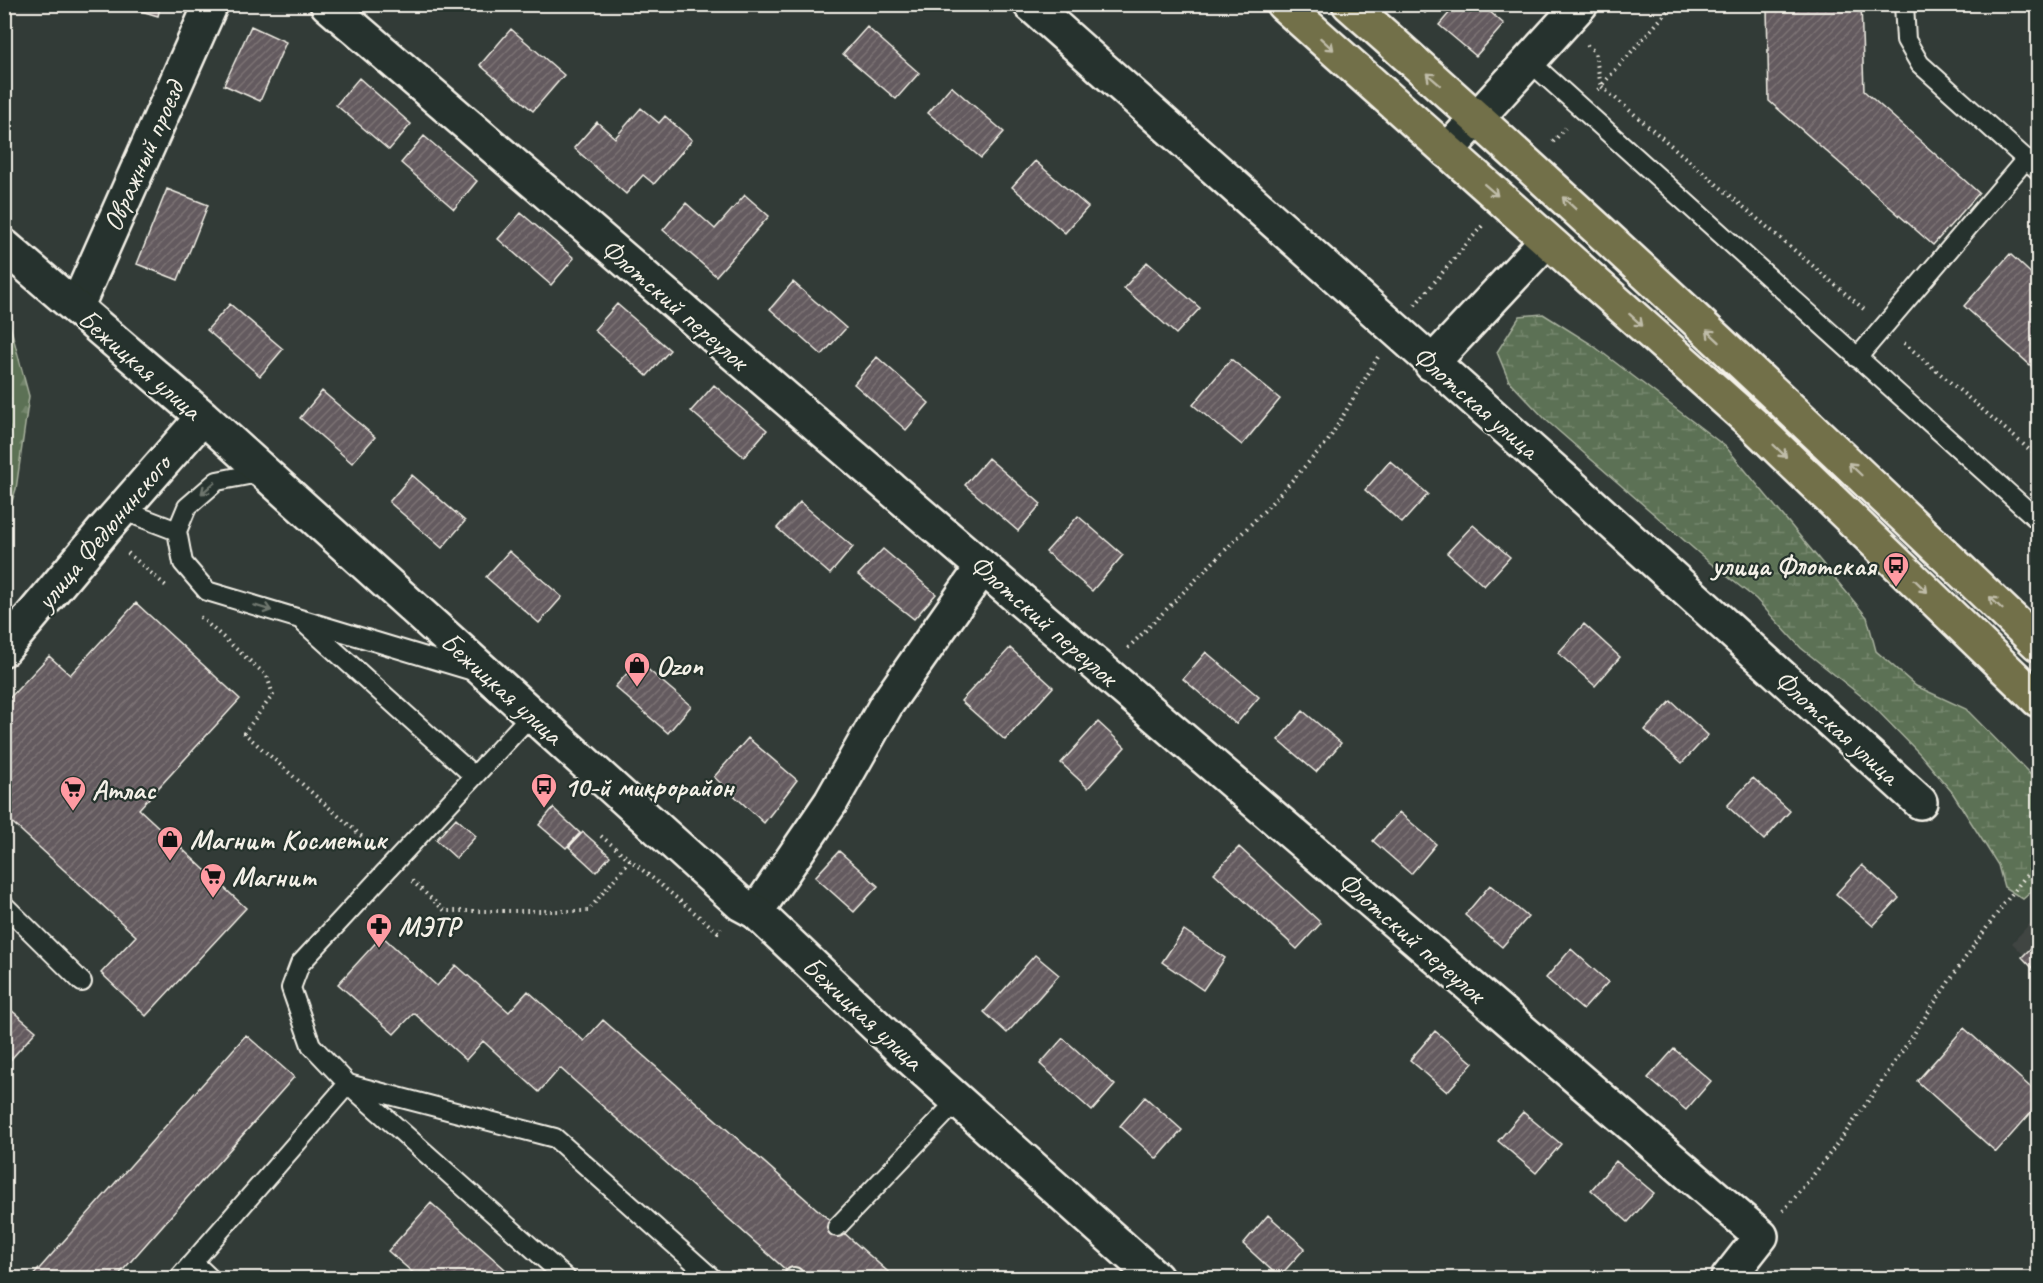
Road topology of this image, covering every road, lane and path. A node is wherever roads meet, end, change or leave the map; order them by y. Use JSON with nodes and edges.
{"nodes":[{"id":1,"x":210,"y":4,"type":"edge"},
{"id":2,"x":327,"y":4,"type":"edge"},
{"id":3,"x":1030,"y":4,"type":"edge"},
{"id":4,"x":1283,"y":4,"type":"edge"},
{"id":5,"x":1349,"y":4,"type":"edge"},
{"id":6,"x":1674,"y":4,"type":"edge"},
{"id":7,"x":1904,"y":4,"type":"edge"},
{"id":8,"x":1573,"y":14,"type":"edge"},
{"id":9,"x":1529,"y":61,"type":"junction"},
{"id":10,"x":1477,"y":117,"type":"junction"},
{"id":11,"x":1447,"y":151,"type":"junction"},
{"id":12,"x":2032,"y":164,"type":"edge"},
{"id":13,"x":1546,"y":241,"type":"junction"},
{"id":14,"x":4,"y":246,"type":"edge"},
{"id":15,"x":76,"y":308,"type":"junction"},
{"id":16,"x":1393,"y":330,"type":"junction"},
{"id":17,"x":1857,"y":358,"type":"junction"},
{"id":18,"x":1431,"y":364,"type":"junction"},
{"id":19,"x":203,"y":417,"type":"junction"},
{"id":20,"x":263,"y":472,"type":"junction"},
{"id":21,"x":112,"y":520,"type":"junction"},
{"id":22,"x":2038,"y":520,"type":"edge"},
{"id":23,"x":177,"y":531,"type":"junction"},
{"id":24,"x":982,"y":568,"type":"junction"},
{"id":25,"x":172,"y":592,"type":"dead end"},
{"id":26,"x":198,"y":615,"type":"dead end"},
{"id":27,"x":299,"y":619,"type":"junction"},
{"id":28,"x":2038,"y":644,"type":"edge"},
{"id":29,"x":4,"y":649,"type":"edge"},
{"id":30,"x":1105,"y":673,"type":"junction"},
{"id":31,"x":489,"y":676,"type":"junction"},
{"id":32,"x":2038,"y":700,"type":"edge"},
{"id":33,"x":531,"y":715,"type":"junction"},
{"id":34,"x":474,"y":776,"type":"junction"},
{"id":35,"x":1920,"y":802,"type":"dead end"},
{"id":36,"x":630,"y":860,"type":"dead end"},
{"id":37,"x":2038,"y":861,"type":"edge"},
{"id":38,"x":392,"y":864,"type":"junction"},
{"id":39,"x":4,"y":904,"type":"edge"},
{"id":40,"x":756,"y":912,"type":"junction"},
{"id":41,"x":82,"y":982,"type":"dead end"},
{"id":42,"x":348,"y":1084,"type":"junction"},
{"id":43,"x":958,"y":1101,"type":"junction"},
{"id":44,"x":837,"y":1227,"type":"dead end"},
{"id":45,"x":1761,"y":1236,"type":"junction"},
{"id":46,"x":193,"y":1262,"type":"junction"},
{"id":47,"x":178,"y":1278,"type":"edge"},
{"id":48,"x":210,"y":1278,"type":"edge"},
{"id":49,"x":566,"y":1278,"type":"edge"},
{"id":50,"x":712,"y":1278,"type":"edge"},
{"id":51,"x":1156,"y":1278,"type":"edge"},
{"id":52,"x":1728,"y":1278,"type":"edge"}],
"edges":[{"from":1,"to":15,"type":"street","name":"Овражный проезд"},
{"from":2,"to":24,"type":"street","name":"Флотский переулок"},
{"from":3,"to":16,"type":"street","name":"Флотская улица"},
{"from":4,"to":11,"type":"main road","one_way":true},
{"from":10,"to":5,"type":"main road","one_way":true},
{"from":6,"to":8,"type":"path"},
{"from":7,"to":12,"type":"lane"},
{"from":8,"to":9,"type":"street"},
{"from":9,"to":10,"type":"street"},
{"from":9,"to":17,"type":"lane"},
{"from":10,"to":11,"type":"street"},
{"from":28,"to":10,"type":"main road","one_way":true},
{"from":11,"to":13,"type":"main road","one_way":true},
{"from":12,"to":17,"type":"lane"},
{"from":13,"to":18,"type":"street"},
{"from":13,"to":32,"type":"main road","one_way":true},
{"from":14,"to":15,"type":"street","name":"Бежицкая улица"},
{"from":15,"to":19,"type":"street","name":"Бежицкая улица"},
{"from":16,"to":18,"type":"street","name":"Флотская улица"},
{"from":16,"to":30,"type":"path"},
{"from":17,"to":22,"type":"lane"},
{"from":18,"to":35,"type":"street","name":"Флотская улица"},
{"from":19,"to":20,"type":"street","name":"Бежицкая улица"},
{"from":19,"to":21,"type":"street","name":"улица Федюнинского"},
{"from":20,"to":23,"type":"lane","one_way":true},
{"from":20,"to":31,"type":"street","name":"Бежицкая улица"},
{"from":21,"to":23,"type":"lane"},
{"from":21,"to":25,"type":"path"},
{"from":21,"to":29,"type":"street","name":"улица Федюнинского"},
{"from":23,"to":27,"type":"lane","one_way":true},
{"from":24,"to":30,"type":"street","name":"Флотский переулок"},
{"from":24,"to":40,"type":"street"},
{"from":26,"to":38,"type":"path"},
{"from":27,"to":31,"type":"lane"},
{"from":27,"to":34,"type":"lane"},
{"from":30,"to":45,"type":"street","name":"Флотский переулок"},
{"from":31,"to":33,"type":"street","name":"Бежицкая улица"},
{"from":33,"to":34,"type":"lane"},
{"from":33,"to":40,"type":"street","name":"Бежицкая улица"},
{"from":34,"to":38,"type":"lane"},
{"from":36,"to":38,"type":"path"},
{"from":37,"to":45,"type":"path"},
{"from":38,"to":42,"type":"lane"},
{"from":39,"to":41,"type":"lane"},
{"from":40,"to":43,"type":"street","name":"Бежицкая улица"},
{"from":42,"to":46,"type":"lane"},
{"from":42,"to":49,"type":"lane"},
{"from":42,"to":50,"type":"lane"},
{"from":43,"to":44,"type":"lane"},
{"from":43,"to":51,"type":"street","name":"Бежицкая улица"},
{"from":45,"to":52,"type":"street"},
{"from":46,"to":47,"type":"lane"},
{"from":46,"to":48,"type":"lane"}]}
